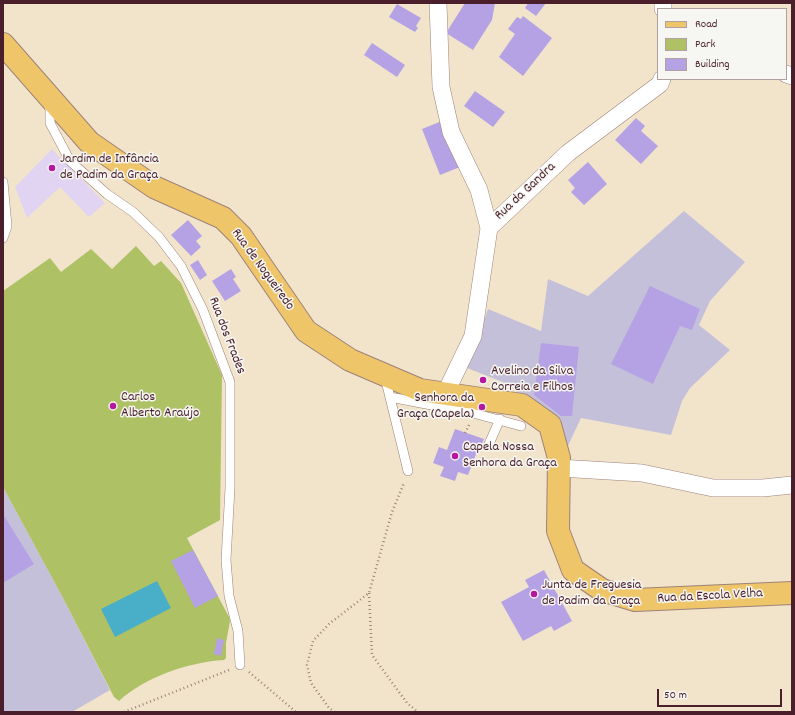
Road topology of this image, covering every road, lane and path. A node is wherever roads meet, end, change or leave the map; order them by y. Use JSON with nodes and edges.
{"nodes":[{"id":1,"x":438,"y":3,"type":"edge"},
{"id":2,"x":3,"y":44,"type":"edge"},
{"id":3,"x":662,"y":80,"type":"edge"},
{"id":4,"x":50,"y":98,"type":"junction"},
{"id":5,"x":3,"y":182,"type":"edge"},
{"id":6,"x":489,"y":228,"type":"junction"},
{"id":7,"x":3,"y":238,"type":"edge"},
{"id":8,"x":387,"y":386,"type":"junction"},
{"id":9,"x":445,"y":394,"type":"junction"},
{"id":10,"x":500,"y":419,"type":"junction"},
{"id":11,"x":521,"y":426,"type":"dead end"},
{"id":12,"x":489,"y":444,"type":"dead end"},
{"id":13,"x":559,"y":468,"type":"junction"},
{"id":14,"x":408,"y":471,"type":"joint"},
{"id":15,"x":792,"y":485,"type":"edge"},
{"id":16,"x":369,"y":593,"type":"junction"},
{"id":17,"x":792,"y":593,"type":"edge"},
{"id":18,"x":240,"y":665,"type":"junction"},
{"id":19,"x":124,"y":712,"type":"edge"},
{"id":20,"x":296,"y":712,"type":"edge"},
{"id":21,"x":335,"y":712,"type":"edge"},
{"id":22,"x":418,"y":712,"type":"edge"}],
"edges":[{"from":1,"to":6,"type":"street"},
{"from":2,"to":4,"type":"main road","name":"Rua de Nogueiredo"},
{"from":3,"to":6,"type":"street","name":"Rua da Gandra"},
{"from":4,"to":8,"type":"main road","name":"Rua de Nogueiredo"},
{"from":4,"to":18,"type":"lane","name":"Rua dos Frades"},
{"from":5,"to":7,"type":"lane"},
{"from":6,"to":9,"type":"street","name":"Rua da Gandra"},
{"from":8,"to":9,"type":"main road","name":"Rua de Nogueiredo"},
{"from":8,"to":10,"type":"lane"},
{"from":8,"to":14,"type":"lane"},
{"from":9,"to":13,"type":"main road","name":"Rua da Escola Velha"},
{"from":10,"to":11,"type":"lane"},
{"from":10,"to":12,"type":"lane"},
{"from":13,"to":15,"type":"street"},
{"from":13,"to":17,"type":"main road","name":"Rua da Escola Velha"},
{"from":14,"to":16,"type":"path"},
{"from":16,"to":21,"type":"path"},
{"from":16,"to":22,"type":"path"},
{"from":18,"to":19,"type":"path"},
{"from":18,"to":20,"type":"path"}]}
